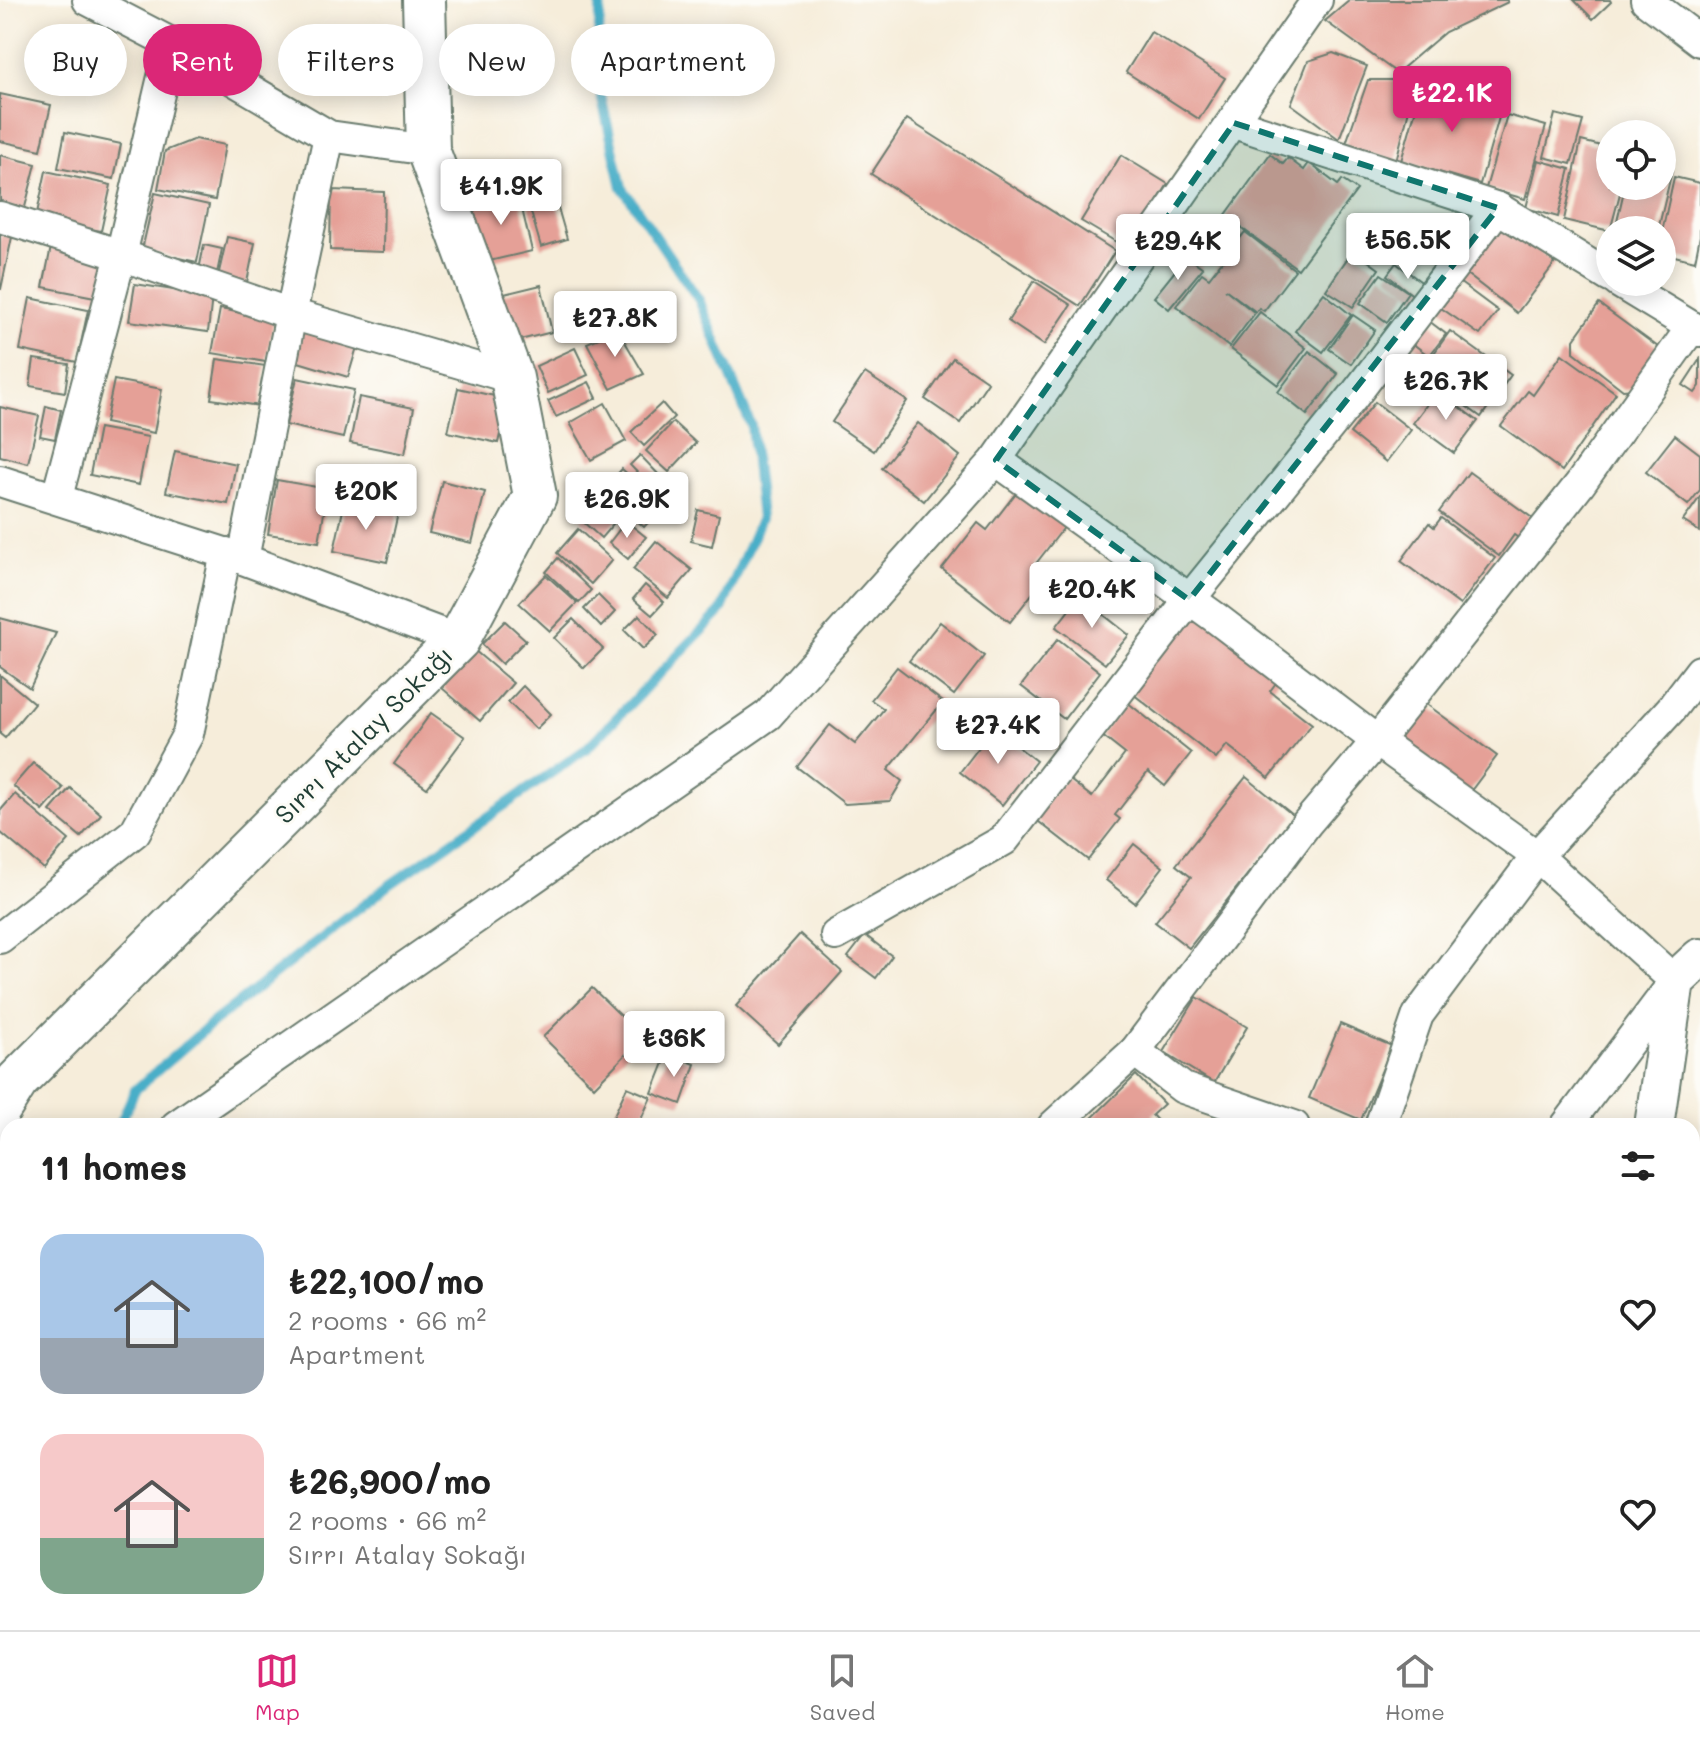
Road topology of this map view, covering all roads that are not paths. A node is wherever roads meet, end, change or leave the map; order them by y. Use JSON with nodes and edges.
{"nodes":[{"id":1,"x":88,"y":0,"type":"edge"},
{"id":2,"x":424,"y":0,"type":"edge"},
{"id":3,"x":1317,"y":0,"type":"edge"},
{"id":4,"x":1646,"y":0,"type":"edge"},
{"id":5,"x":143,"y":28,"type":"edge"},
{"id":6,"x":1700,"y":39,"type":"edge"},
{"id":7,"x":158,"y":96,"type":"edge"},
{"id":8,"x":261,"y":96,"type":"edge"},
{"id":9,"x":1234,"y":123,"type":"junction"},
{"id":10,"x":329,"y":136,"type":"junction"},
{"id":11,"x":428,"y":150,"type":"junction"},
{"id":12,"x":1498,"y":208,"type":"junction"},
{"id":13,"x":0,"y":217,"type":"edge"},
{"id":14,"x":121,"y":255,"type":"junction"},
{"id":15,"x":1596,"y":268,"type":"edge"},
{"id":16,"x":1641,"y":296,"type":"edge"},
{"id":17,"x":291,"y":314,"type":"junction"},
{"id":18,"x":1696,"y":329,"type":"edge"},
{"id":19,"x":512,"y":378,"type":"junction"},
{"id":20,"x":996,"y":460,"type":"junction"},
{"id":21,"x":0,"y":481,"type":"edge"},
{"id":22,"x":57,"y":497,"type":"junction"},
{"id":23,"x":235,"y":556,"type":"junction"},
{"id":24,"x":1189,"y":600,"type":"junction"},
{"id":25,"x":458,"y":640,"type":"junction"},
{"id":26,"x":1700,"y":671,"type":"edge"},
{"id":27,"x":1377,"y":741,"type":"junction"},
{"id":28,"x":1537,"y":856,"type":"junction"},
{"id":29,"x":836,"y":935,"type":"dead end"},
{"id":30,"x":0,"y":938,"type":"edge"},
{"id":31,"x":1688,"y":970,"type":"edge"},
{"id":32,"x":1135,"y":1051,"type":"junction"},
{"id":33,"x":6,"y":1086,"type":"edge"},
{"id":34,"x":188,"y":1118,"type":"edge"},
{"id":35,"x":1069,"y":1118,"type":"edge"},
{"id":36,"x":1271,"y":1118,"type":"edge"},
{"id":37,"x":1383,"y":1118,"type":"edge"},
{"id":38,"x":1572,"y":1118,"type":"edge"},
{"id":39,"x":1656,"y":1118,"type":"edge"}],
"edges":[{"from":1,"to":5,"type":"street"},
{"from":2,"to":11,"type":"main road","name":"Sırrı Atalay Sokağı"},
{"from":3,"to":9,"type":"street"},
{"from":4,"to":6,"type":"street"},
{"from":7,"to":14,"type":"street"},
{"from":8,"to":10,"type":"street"},
{"from":9,"to":12,"type":"street"},
{"from":9,"to":20,"type":"street"},
{"from":10,"to":11,"type":"street"},
{"from":10,"to":17,"type":"street"},
{"from":11,"to":19,"type":"main road","name":"Sırrı Atalay Sokağı"},
{"from":12,"to":15,"type":"street"},
{"from":12,"to":24,"type":"street"},
{"from":13,"to":14,"type":"street"},
{"from":14,"to":17,"type":"street"},
{"from":14,"to":22,"type":"street"},
{"from":16,"to":18,"type":"street"},
{"from":17,"to":19,"type":"street"},
{"from":17,"to":23,"type":"street"},
{"from":18,"to":27,"type":"street"},
{"from":19,"to":25,"type":"main road","name":"Sırrı Atalay Sokağı"},
{"from":20,"to":24,"type":"street"},
{"from":20,"to":34,"type":"street"},
{"from":21,"to":22,"type":"street"},
{"from":22,"to":23,"type":"street"},
{"from":23,"to":25,"type":"street"},
{"from":23,"to":30,"type":"street"},
{"from":24,"to":27,"type":"street"},
{"from":24,"to":29,"type":"street"},
{"from":25,"to":33,"type":"main road","name":"Sırrı Atalay Sokağı"},
{"from":26,"to":28,"type":"street"},
{"from":27,"to":28,"type":"street"},
{"from":27,"to":32,"type":"street"},
{"from":28,"to":31,"type":"street"},
{"from":28,"to":37,"type":"street"},
{"from":31,"to":38,"type":"street"},
{"from":31,"to":39,"type":"street"},
{"from":32,"to":35,"type":"street"},
{"from":32,"to":36,"type":"street"}]}
